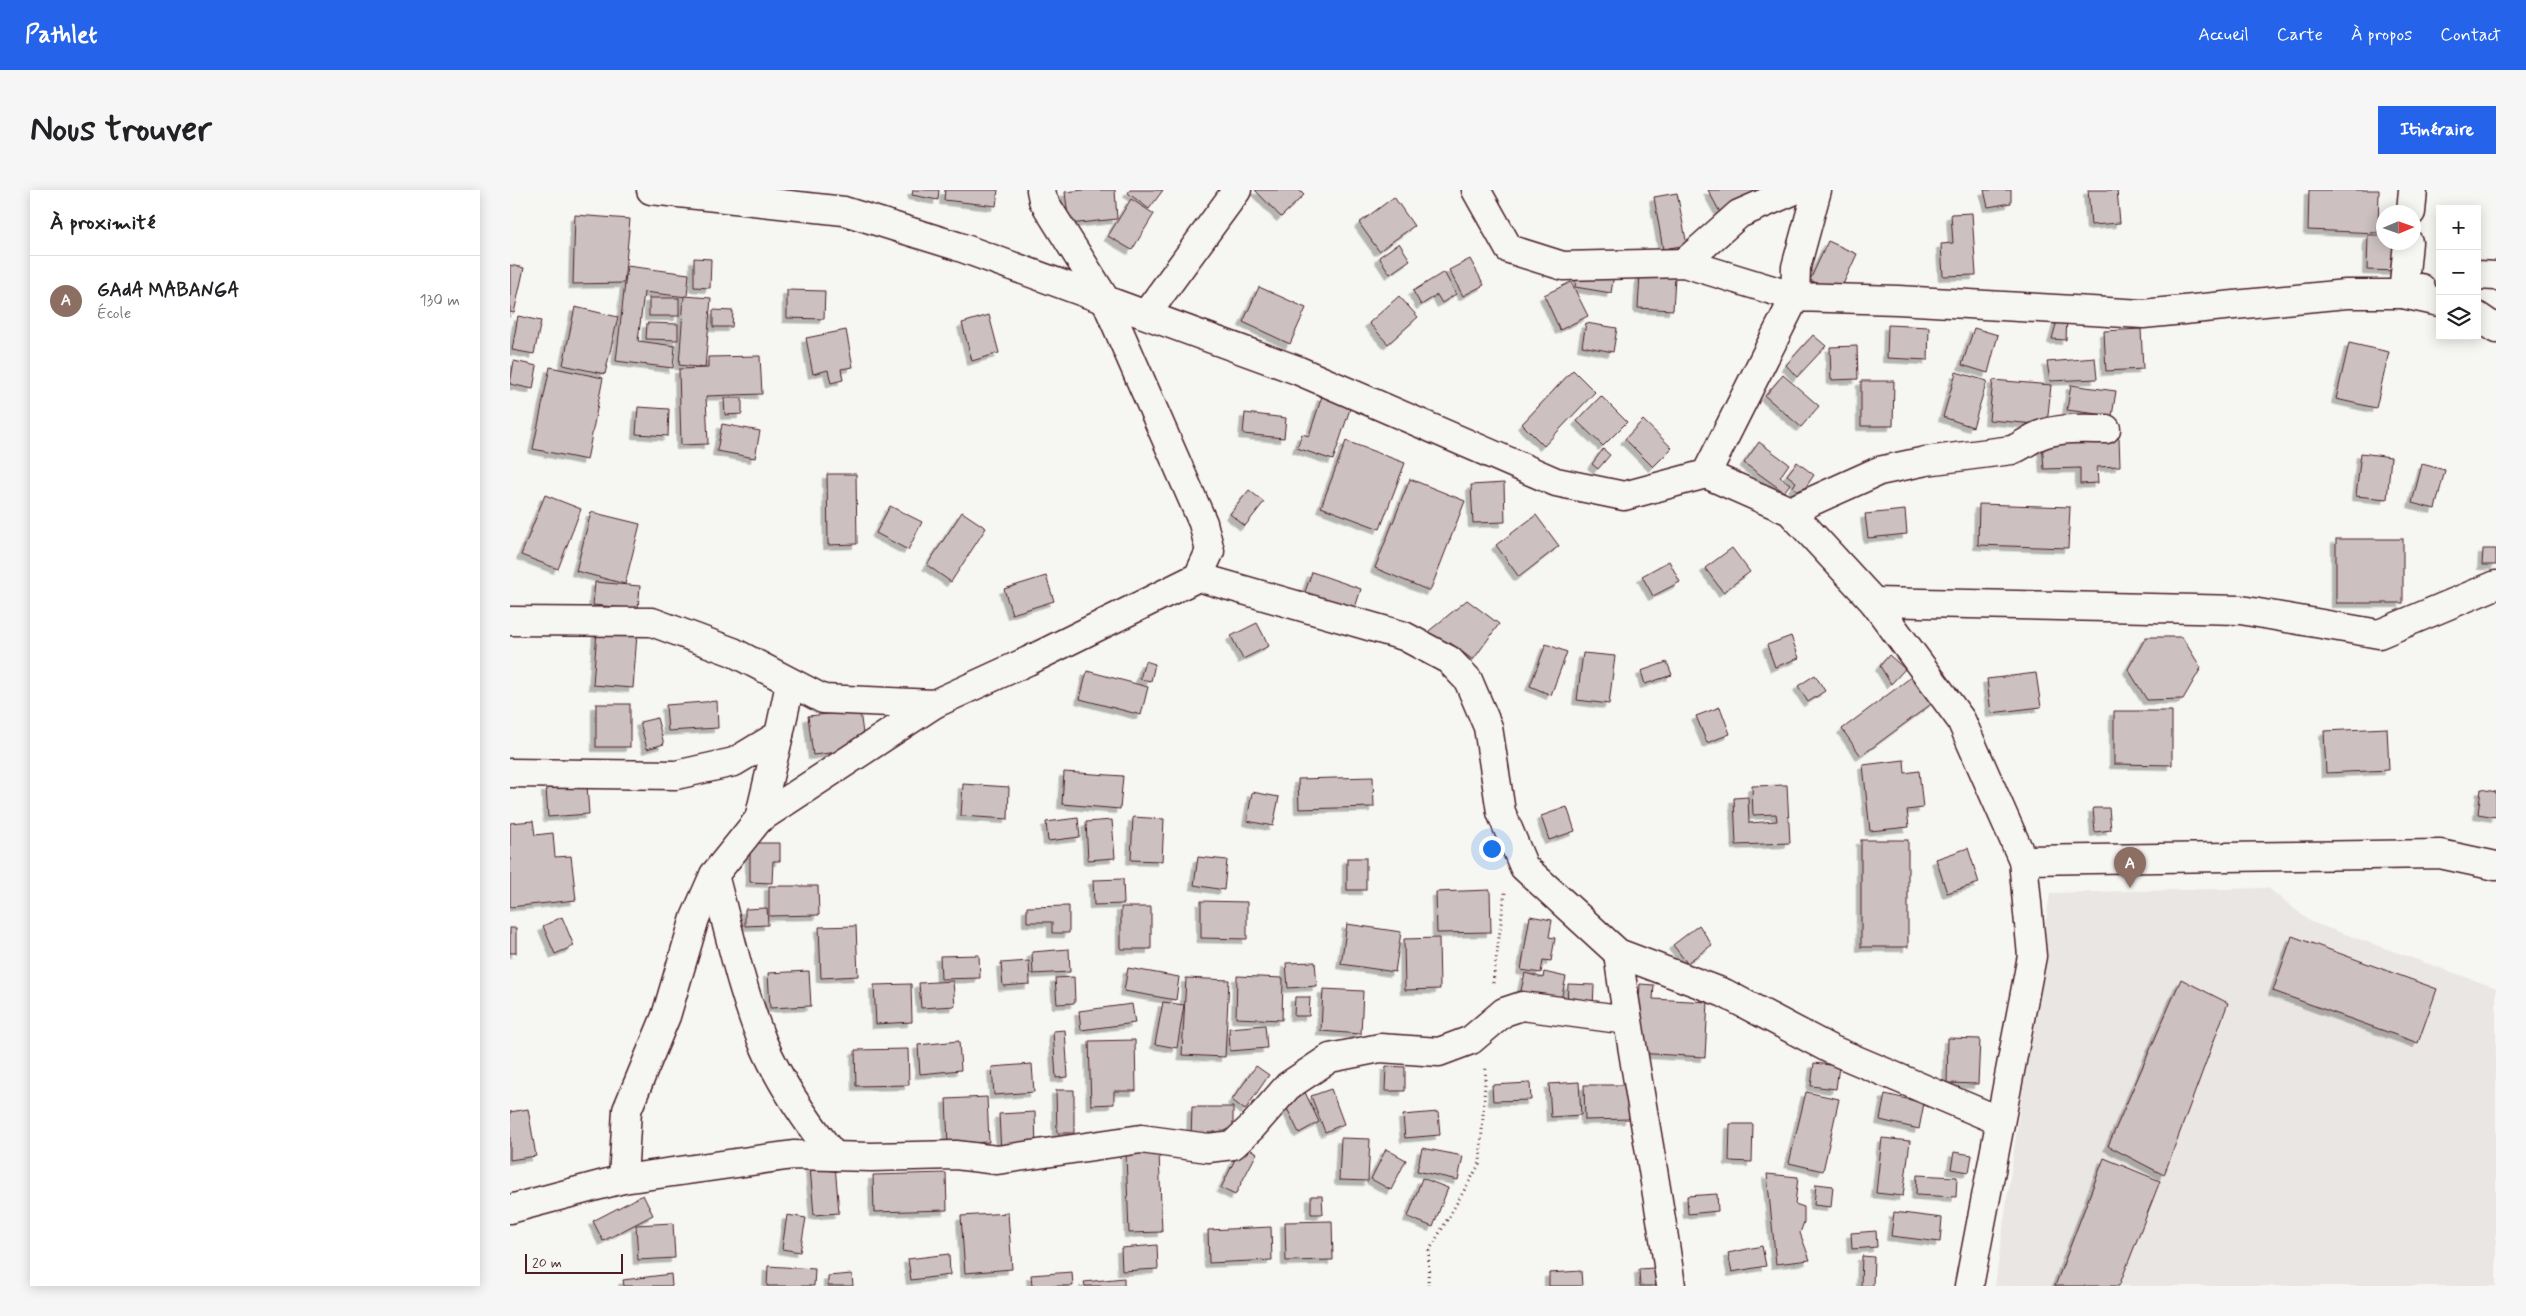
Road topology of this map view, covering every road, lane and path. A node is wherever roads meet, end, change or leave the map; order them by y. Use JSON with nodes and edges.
{"nodes":[{"id":1,"x":660,"y":190,"type":"edge"},
{"id":2,"x":1041,"y":190,"type":"edge"},
{"id":3,"x":1237,"y":190,"type":"edge"},
{"id":4,"x":1476,"y":190,"type":"edge"},
{"id":5,"x":1795,"y":190,"type":"edge"},
{"id":6,"x":1817,"y":190,"type":"edge"},
{"id":7,"x":2413,"y":190,"type":"edge"},
{"id":8,"x":2412,"y":205,"type":"edge"},
{"id":9,"x":2407,"y":250,"type":"edge"},
{"id":10,"x":1684,"y":263,"type":"junction"},
{"id":11,"x":2481,"y":275,"type":"edge"},
{"id":12,"x":2496,"y":276,"type":"edge"},
{"id":13,"x":2436,"y":283,"type":"edge"},
{"id":14,"x":2404,"y":294,"type":"junction"},
{"id":15,"x":1795,"y":297,"type":"junction"},
{"id":16,"x":1105,"y":299,"type":"junction"},
{"id":17,"x":2436,"y":301,"type":"edge"},
{"id":18,"x":2496,"y":306,"type":"edge"},
{"id":19,"x":2481,"y":307,"type":"edge"},
{"id":20,"x":1147,"y":313,"type":"junction"},
{"id":21,"x":2481,"y":319,"type":"edge"},
{"id":22,"x":2496,"y":329,"type":"edge"},
{"id":23,"x":2106,"y":430,"type":"dead end"},
{"id":24,"x":1706,"y":474,"type":"junction"},
{"id":25,"x":1790,"y":511,"type":"junction"},
{"id":26,"x":1198,"y":577,"type":"junction"},
{"id":27,"x":2496,"y":585,"type":"edge"},
{"id":28,"x":1874,"y":602,"type":"junction"},
{"id":29,"x":510,"y":621,"type":"edge"},
{"id":30,"x":790,"y":684,"type":"junction"},
{"id":31,"x":934,"y":704,"type":"junction"},
{"id":32,"x":778,"y":735,"type":"junction"},
{"id":33,"x":510,"y":773,"type":"edge"},
{"id":34,"x":759,"y":819,"type":"junction"},
{"id":35,"x":2023,"y":860,"type":"junction"},
{"id":36,"x":2496,"y":866,"type":"edge"},
{"id":37,"x":714,"y":875,"type":"junction"},
{"id":38,"x":1618,"y":954,"type":"junction"},
{"id":39,"x":1627,"y":1020,"type":"junction"},
{"id":40,"x":2000,"y":1121,"type":"junction"},
{"id":41,"x":834,"y":1156,"type":"junction"},
{"id":42,"x":623,"y":1179,"type":"junction"},
{"id":43,"x":510,"y":1209,"type":"edge"},
{"id":44,"x":1671,"y":1286,"type":"edge"},
{"id":45,"x":1969,"y":1286,"type":"edge"}],
"edges":[{"from":1,"to":16,"type":"street"},
{"from":2,"to":16,"type":"street"},
{"from":3,"to":20,"type":"street"},
{"from":4,"to":10,"type":"street"},
{"from":5,"to":10,"type":"street"},
{"from":6,"to":15,"type":"street"},
{"from":7,"to":8,"type":"street"},
{"from":9,"to":14,"type":"street"},
{"from":10,"to":15,"type":"street"},
{"from":11,"to":12,"type":"street"},
{"from":13,"to":14,"type":"street"},
{"from":14,"to":15,"type":"street"},
{"from":14,"to":17,"type":"street"},
{"from":15,"to":24,"type":"street"},
{"from":16,"to":20,"type":"street"},
{"from":16,"to":26,"type":"street"},
{"from":18,"to":19,"type":"street"},
{"from":20,"to":24,"type":"street"},
{"from":21,"to":22,"type":"street"},
{"from":23,"to":25,"type":"street"},
{"from":24,"to":25,"type":"street"},
{"from":25,"to":28,"type":"street"},
{"from":26,"to":31,"type":"street"},
{"from":26,"to":38,"type":"street"},
{"from":27,"to":28,"type":"street"},
{"from":28,"to":35,"type":"street"},
{"from":29,"to":30,"type":"street"},
{"from":30,"to":31,"type":"street"},
{"from":30,"to":32,"type":"street"},
{"from":31,"to":34,"type":"street"},
{"from":32,"to":33,"type":"street"},
{"from":32,"to":34,"type":"street"},
{"from":34,"to":37,"type":"street"},
{"from":35,"to":36,"type":"street"},
{"from":35,"to":40,"type":"street"},
{"from":37,"to":41,"type":"street"},
{"from":37,"to":42,"type":"street"},
{"from":38,"to":39,"type":"street"},
{"from":38,"to":40,"type":"street"},
{"from":39,"to":41,"type":"street"},
{"from":39,"to":44,"type":"street"},
{"from":40,"to":45,"type":"street"},
{"from":41,"to":42,"type":"street"},
{"from":42,"to":43,"type":"street"}]}
